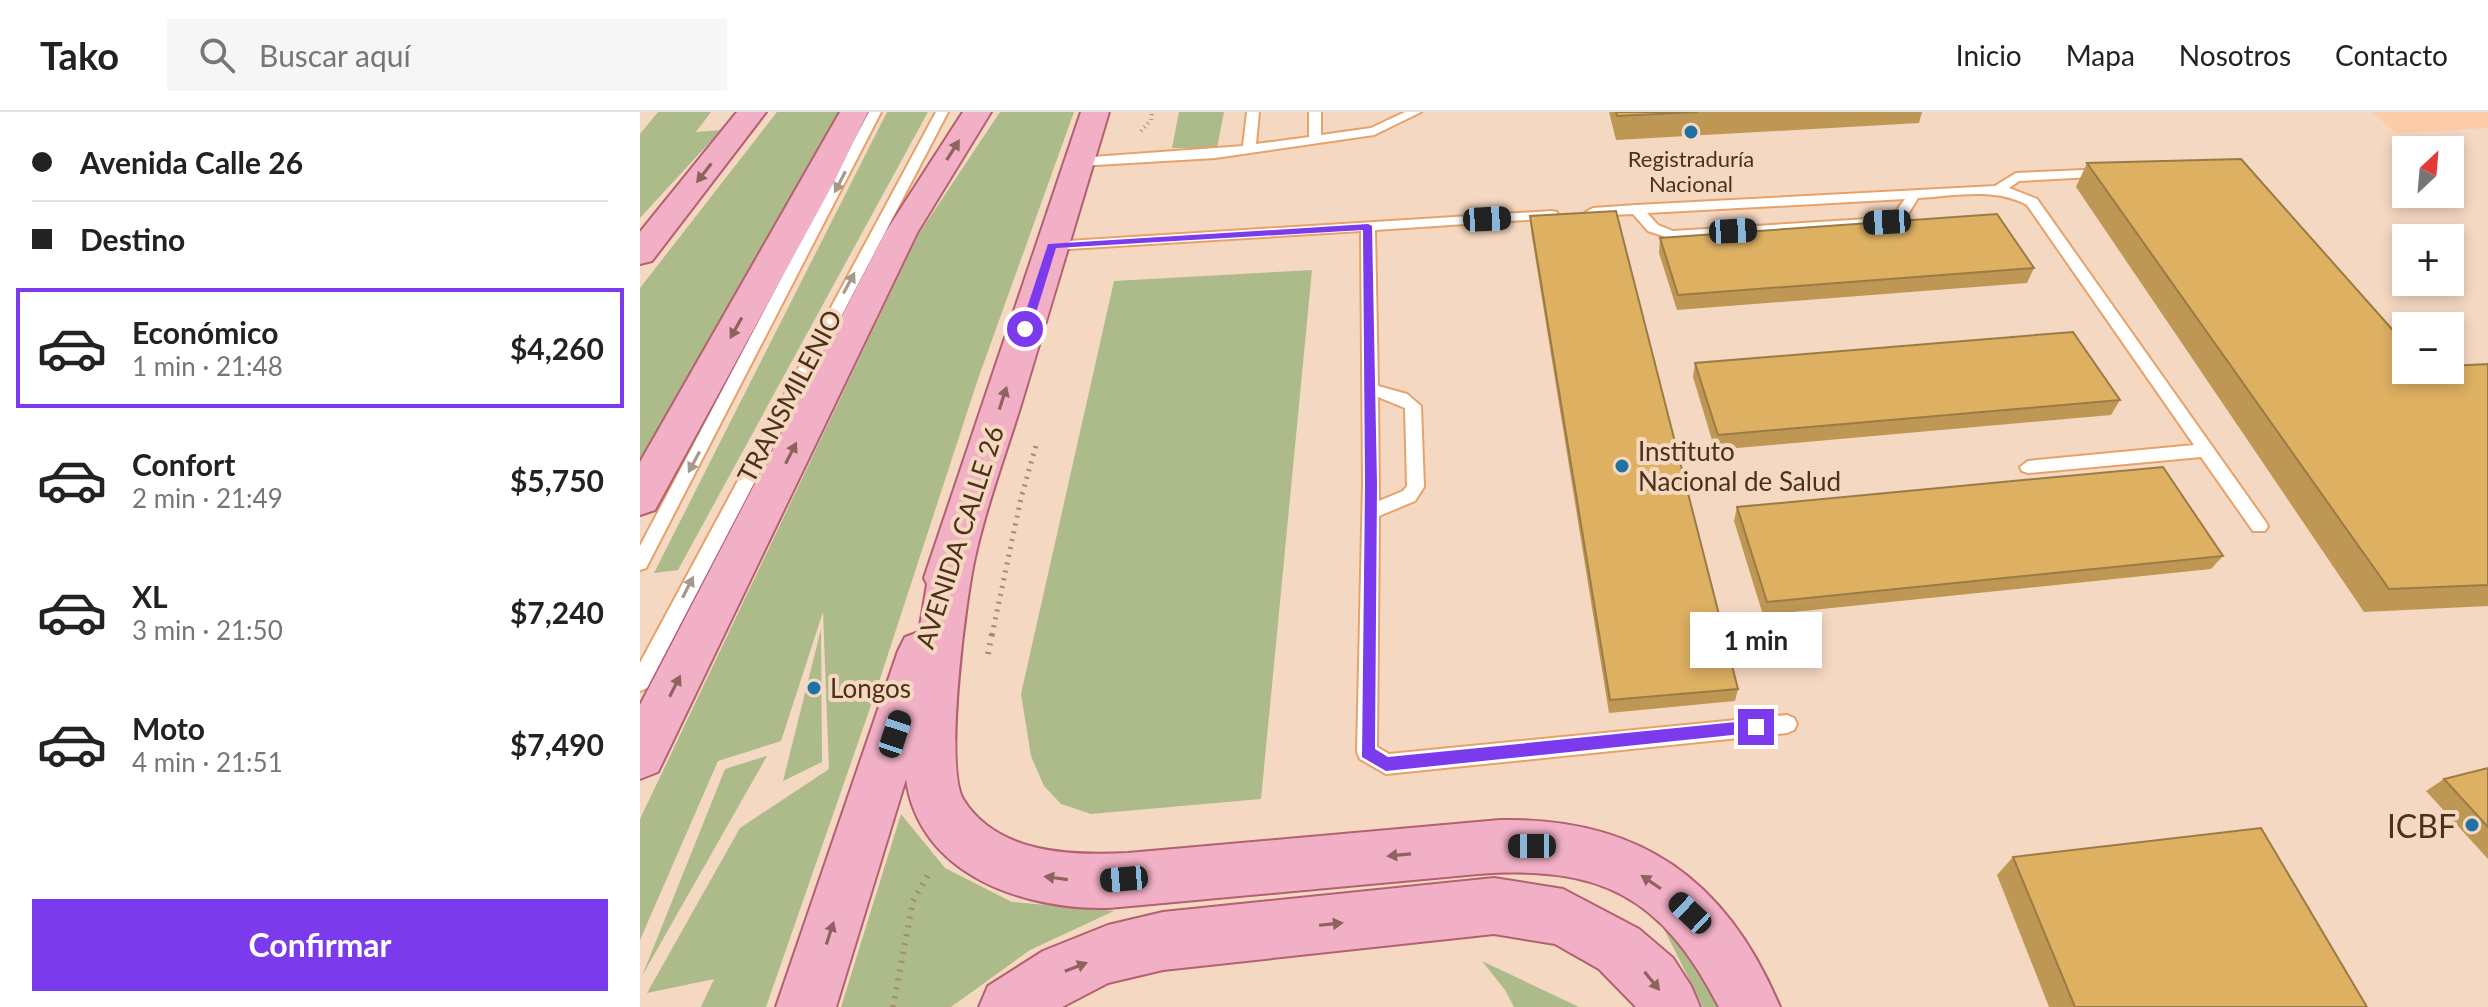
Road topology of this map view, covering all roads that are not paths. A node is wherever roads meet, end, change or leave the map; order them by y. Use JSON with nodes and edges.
{"nodes":[{"id":1,"x":752,"y":112,"type":"edge"},
{"id":2,"x":854,"y":112,"type":"edge"},
{"id":3,"x":875,"y":112,"type":"edge"},
{"id":4,"x":942,"y":112,"type":"edge"},
{"id":5,"x":977,"y":112,"type":"edge"},
{"id":6,"x":1095,"y":112,"type":"edge"},
{"id":7,"x":1253,"y":112,"type":"edge"},
{"id":8,"x":1315,"y":112,"type":"edge"},
{"id":9,"x":1374,"y":112,"type":"edge"},
{"id":10,"x":1415,"y":112,"type":"edge"},
{"id":11,"x":1374,"y":131,"type":"junction"},
{"id":12,"x":1315,"y":139,"type":"junction"},
{"id":13,"x":1249,"y":149,"type":"junction"},
{"id":14,"x":1079,"y":162,"type":"junction"},
{"id":15,"x":2121,"y":172,"type":"edge"},
{"id":16,"x":1998,"y":190,"type":"junction"},
{"id":17,"x":1914,"y":195,"type":"junction"},
{"id":18,"x":1636,"y":209,"type":"junction"},
{"id":19,"x":1368,"y":226,"type":"junction"},
{"id":20,"x":1052,"y":246,"type":"junction"},
{"id":21,"x":640,"y":254,"type":"edge"},
{"id":22,"x":1370,"y":389,"type":"junction"},
{"id":23,"x":2208,"y":450,"type":"junction"},
{"id":24,"x":2028,"y":467,"type":"dead end"},
{"id":25,"x":640,"y":499,"type":"edge"},
{"id":26,"x":1371,"y":512,"type":"junction"},
{"id":27,"x":2259,"y":526,"type":"dead end"},
{"id":28,"x":954,"y":552,"type":"junction"},
{"id":29,"x":640,"y":563,"type":"edge"},
{"id":30,"x":640,"y":682,"type":"edge"},
{"id":31,"x":1787,"y":724,"type":"dead end"},
{"id":32,"x":640,"y":756,"type":"edge"},
{"id":33,"x":806,"y":1007,"type":"edge"},
{"id":34,"x":1009,"y":1007,"type":"edge"},
{"id":35,"x":1670,"y":1007,"type":"edge"},
{"id":36,"x":1750,"y":1007,"type":"edge"}],
"edges":[{"from":1,"to":21,"type":"main road","one_way":true},
{"from":2,"to":25,"type":"main road","one_way":true},
{"from":3,"to":29,"type":"lane","name":"TRANSMILENIO","one_way":true},
{"from":30,"to":4,"type":"lane","name":"TRANSMILENIO","one_way":true},
{"from":32,"to":5,"type":"main road","one_way":true},
{"from":6,"to":14,"type":"main road","name":"AVENIDA CALLE 26"},
{"from":7,"to":13,"type":"lane"},
{"from":8,"to":12,"type":"lane"},
{"from":9,"to":11,"type":"lane"},
{"from":10,"to":11,"type":"lane"},
{"from":11,"to":12,"type":"lane"},
{"from":12,"to":13,"type":"lane"},
{"from":13,"to":14,"type":"lane"},
{"from":14,"to":20,"type":"main road","name":"AVENIDA CALLE 26"},
{"from":15,"to":16,"type":"lane"},
{"from":16,"to":17,"type":"lane"},
{"from":16,"to":23,"type":"lane"},
{"from":17,"to":18,"type":"lane"},
{"from":17,"to":18,"type":"lane"},
{"from":18,"to":19,"type":"lane"},
{"from":19,"to":20,"type":"lane"},
{"from":19,"to":22,"type":"lane"},
{"from":28,"to":20,"type":"main road","name":"AVENIDA CALLE 26","one_way":true},
{"from":22,"to":26,"type":"lane"},
{"from":22,"to":26,"type":"lane"},
{"from":23,"to":24,"type":"lane"},
{"from":23,"to":27,"type":"lane"},
{"from":26,"to":31,"type":"lane"},
{"from":33,"to":28,"type":"main road","name":"AVENIDA CALLE 26","one_way":true},
{"from":36,"to":28,"type":"main road","one_way":true},
{"from":34,"to":35,"type":"main road","one_way":true}]}
